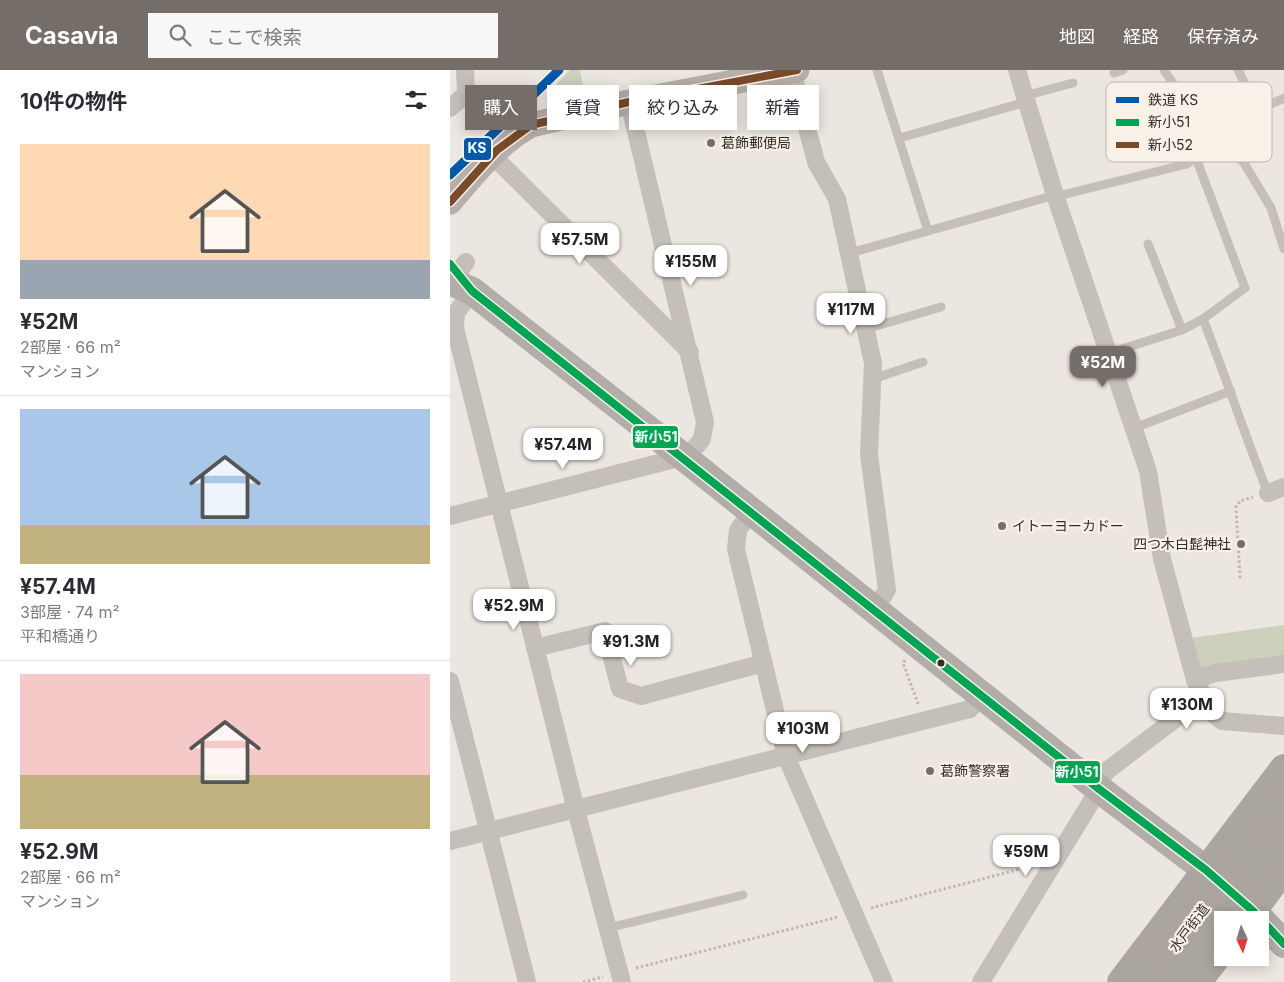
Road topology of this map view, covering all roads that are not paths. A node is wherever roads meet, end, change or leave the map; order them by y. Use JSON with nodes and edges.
{"nodes":[{"id":1,"x":465,"y":70,"type":"edge"},
{"id":2,"x":794,"y":70,"type":"edge"},
{"id":3,"x":877,"y":70,"type":"edge"},
{"id":4,"x":1016,"y":70,"type":"edge"},
{"id":5,"x":1238,"y":70,"type":"edge"},
{"id":6,"x":1166,"y":71,"type":"edge"},
{"id":7,"x":1173,"y":82,"type":"edge"},
{"id":8,"x":1244,"y":82,"type":"edge"},
{"id":9,"x":1073,"y":83,"type":"dead end"},
{"id":10,"x":717,"y":85,"type":"edge"},
{"id":11,"x":1284,"y":98,"type":"edge"},
{"id":12,"x":1025,"y":99,"type":"junction"},
{"id":13,"x":629,"y":102,"type":"edge"},
{"id":14,"x":1272,"y":104,"type":"edge"},
{"id":15,"x":450,"y":108,"type":"edge"},
{"id":16,"x":636,"y":130,"type":"edge"},
{"id":17,"x":900,"y":138,"type":"junction"},
{"id":18,"x":492,"y":155,"type":"junction"},
{"id":19,"x":1190,"y":162,"type":"edge"},
{"id":20,"x":1198,"y":162,"type":"edge"},
{"id":21,"x":1243,"y":162,"type":"edge"},
{"id":22,"x":1054,"y":195,"type":"junction"},
{"id":23,"x":450,"y":202,"type":"edge"},
{"id":24,"x":928,"y":231,"type":"junction"},
{"id":25,"x":1148,"y":244,"type":"dead end"},
{"id":26,"x":1284,"y":247,"type":"edge"},
{"id":27,"x":850,"y":253,"type":"junction"},
{"id":28,"x":457,"y":276,"type":"edge"},
{"id":29,"x":940,"y":307,"type":"dead end"},
{"id":30,"x":1203,"y":319,"type":"junction"},
{"id":31,"x":866,"y":329,"type":"junction"},
{"id":32,"x":1182,"y":330,"type":"junction"},
{"id":33,"x":690,"y":352,"type":"junction"},
{"id":34,"x":1109,"y":353,"type":"junction"},
{"id":35,"x":923,"y":362,"type":"dead end"},
{"id":36,"x":873,"y":379,"type":"junction"},
{"id":37,"x":1231,"y":391,"type":"junction"},
{"id":38,"x":1134,"y":428,"type":"junction"},
{"id":39,"x":685,"y":458,"type":"junction"},
{"id":40,"x":1276,"y":490,"type":"edge"},
{"id":41,"x":499,"y":503,"type":"junction"},
{"id":42,"x":751,"y":512,"type":"junction"},
{"id":43,"x":450,"y":516,"type":"edge"},
{"id":44,"x":874,"y":611,"type":"junction"},
{"id":45,"x":535,"y":648,"type":"junction"},
{"id":46,"x":764,"y":664,"type":"junction"},
{"id":47,"x":1284,"y":664,"type":"edge"},
{"id":48,"x":1195,"y":680,"type":"junction"},
{"id":49,"x":450,"y":681,"type":"edge"},
{"id":50,"x":982,"y":696,"type":"junction"},
{"id":51,"x":1204,"y":697,"type":"junction"},
{"id":52,"x":1284,"y":726,"type":"edge"},
{"id":53,"x":786,"y":756,"type":"junction"},
{"id":54,"x":1284,"y":768,"type":"edge"},
{"id":55,"x":1097,"y":787,"type":"junction"},
{"id":56,"x":1284,"y":801,"type":"edge"},
{"id":57,"x":576,"y":810,"type":"junction"},
{"id":58,"x":489,"y":830,"type":"junction"},
{"id":59,"x":1284,"y":836,"type":"edge"},
{"id":60,"x":450,"y":841,"type":"edge"},
{"id":61,"x":1284,"y":869,"type":"edge"},
{"id":62,"x":1206,"y":870,"type":"junction"},
{"id":63,"x":743,"y":895,"type":"dead end"},
{"id":64,"x":1245,"y":911,"type":"edge"},
{"id":65,"x":1252,"y":911,"type":"edge"},
{"id":66,"x":608,"y":928,"type":"junction"},
{"id":67,"x":1269,"y":932,"type":"edge"},
{"id":68,"x":1284,"y":944,"type":"edge"},
{"id":69,"x":1214,"y":961,"type":"edge"},
{"id":70,"x":620,"y":977,"type":"edge"},
{"id":71,"x":527,"y":982,"type":"edge"},
{"id":72,"x":884,"y":982,"type":"edge"},
{"id":73,"x":981,"y":982,"type":"edge"},
{"id":74,"x":1121,"y":982,"type":"edge"},
{"id":75,"x":1147,"y":982,"type":"edge"},
{"id":76,"x":1174,"y":982,"type":"edge"},
{"id":77,"x":1198,"y":982,"type":"edge"}],
"edges":[{"from":1,"to":15,"type":"street"},
{"from":2,"to":10,"type":"street"},
{"from":2,"to":27,"type":"street"},
{"from":3,"to":17,"type":"lane"},
{"from":4,"to":12,"type":"street"},
{"from":5,"to":8,"type":"lane"},
{"from":6,"to":7,"type":"lane"},
{"from":9,"to":12,"type":"lane"},
{"from":11,"to":14,"type":"lane"},
{"from":12,"to":17,"type":"lane"},
{"from":12,"to":22,"type":"street"},
{"from":13,"to":18,"type":"street"},
{"from":16,"to":33,"type":"street"},
{"from":17,"to":24,"type":"lane"},
{"from":18,"to":23,"type":"street"},
{"from":18,"to":33,"type":"street"},
{"from":19,"to":22,"type":"lane"},
{"from":20,"to":30,"type":"lane"},
{"from":21,"to":26,"type":"lane"},
{"from":22,"to":24,"type":"lane"},
{"from":22,"to":34,"type":"street"},
{"from":24,"to":27,"type":"lane"},
{"from":25,"to":32,"type":"lane"},
{"from":27,"to":31,"type":"street"},
{"from":28,"to":39,"type":"main road"},
{"from":28,"to":41,"type":"street"},
{"from":29,"to":31,"type":"lane"},
{"from":30,"to":32,"type":"lane"},
{"from":30,"to":37,"type":"lane"},
{"from":31,"to":36,"type":"street"},
{"from":32,"to":34,"type":"lane"},
{"from":33,"to":39,"type":"street"},
{"from":34,"to":38,"type":"street"},
{"from":35,"to":36,"type":"lane"},
{"from":36,"to":44,"type":"street"},
{"from":37,"to":38,"type":"lane"},
{"from":37,"to":40,"type":"lane"},
{"from":38,"to":48,"type":"street"},
{"from":39,"to":41,"type":"street"},
{"from":39,"to":42,"type":"main road"},
{"from":41,"to":43,"type":"street"},
{"from":41,"to":45,"type":"street"},
{"from":42,"to":44,"type":"main road"},
{"from":42,"to":46,"type":"street"},
{"from":44,"to":50,"type":"main road"},
{"from":45,"to":46,"type":"street"},
{"from":45,"to":57,"type":"street"},
{"from":46,"to":53,"type":"street"},
{"from":47,"to":48,"type":"street"},
{"from":48,"to":51,"type":"street"},
{"from":49,"to":58,"type":"street"},
{"from":50,"to":53,"type":"street"},
{"from":50,"to":55,"type":"main road"},
{"from":51,"to":52,"type":"street"},
{"from":51,"to":55,"type":"street"},
{"from":53,"to":57,"type":"street"},
{"from":53,"to":72,"type":"street"},
{"from":54,"to":62,"type":"highway"},
{"from":55,"to":62,"type":"main road"},
{"from":55,"to":73,"type":"street"},
{"from":56,"to":75,"type":"highway","name":"水戸街道"},
{"from":57,"to":58,"type":"street"},
{"from":57,"to":66,"type":"street"},
{"from":58,"to":60,"type":"street"},
{"from":58,"to":71,"type":"street"},
{"from":59,"to":76,"type":"highway","name":"水戸街道"},
{"from":61,"to":65,"type":"highway"},
{"from":62,"to":64,"type":"main road"},
{"from":62,"to":74,"type":"highway"},
{"from":63,"to":66,"type":"lane"},
{"from":66,"to":70,"type":"street"},
{"from":67,"to":68,"type":"main road"},
{"from":69,"to":77,"type":"highway"}]}
